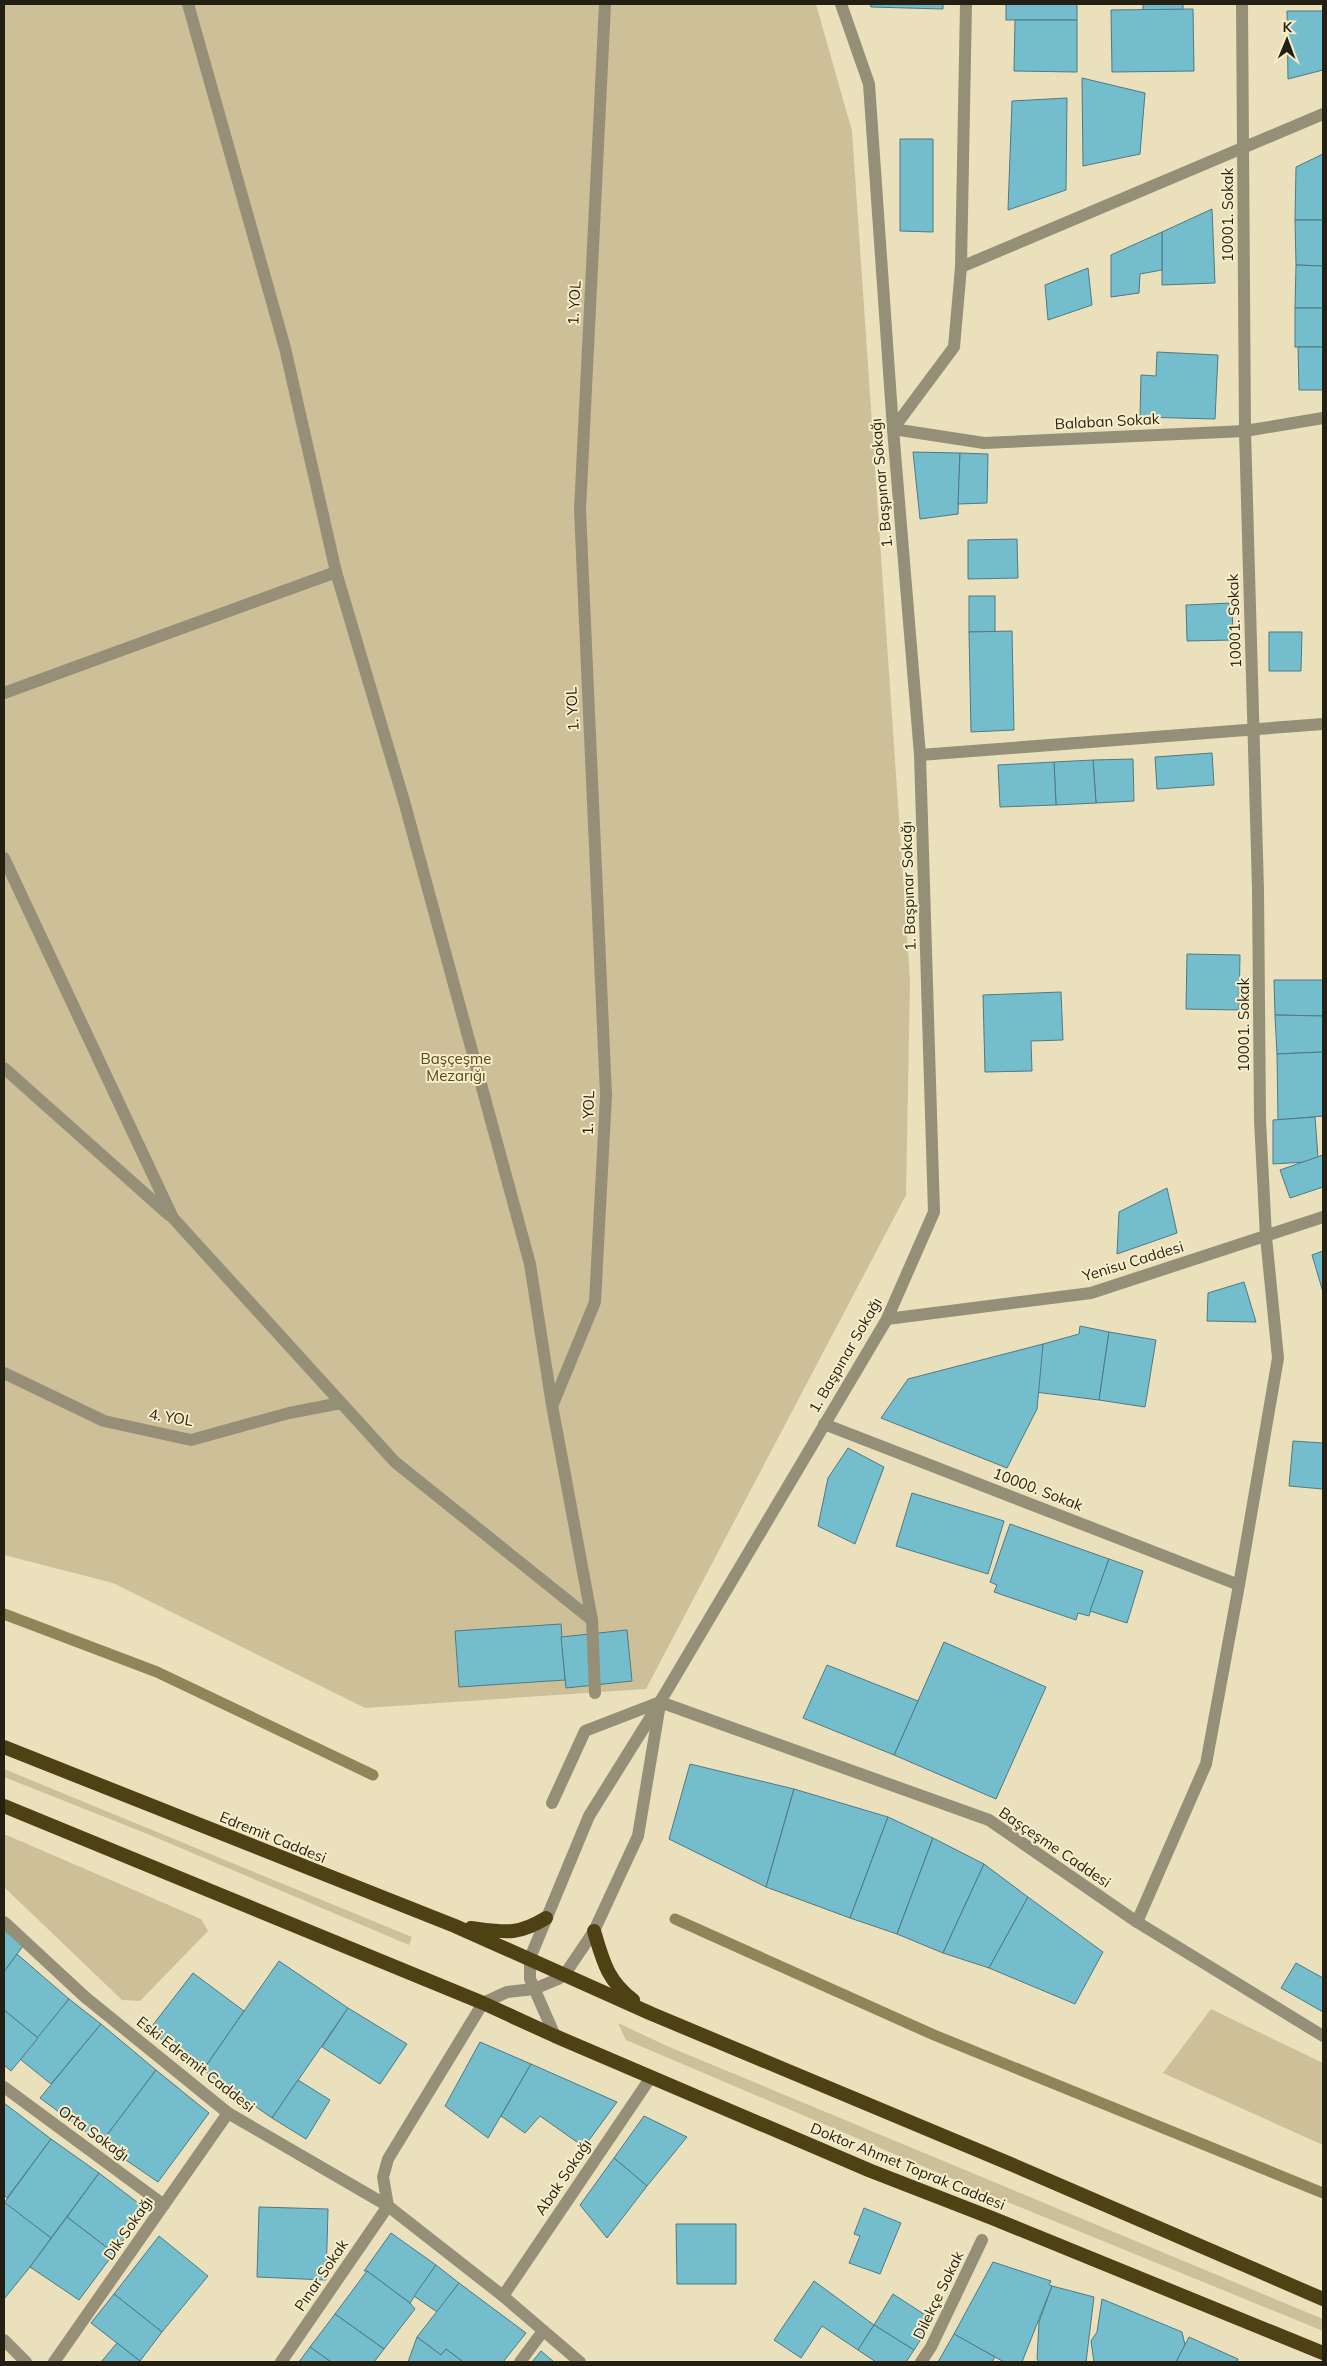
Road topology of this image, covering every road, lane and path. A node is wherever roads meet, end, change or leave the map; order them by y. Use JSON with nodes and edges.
{"nodes":[{"id":1,"x":188,"y":4,"type":"edge"},
{"id":2,"x":606,"y":4,"type":"edge"},
{"id":3,"x":841,"y":4,"type":"edge"},
{"id":4,"x":966,"y":4,"type":"edge"},
{"id":5,"x":1242,"y":4,"type":"edge"},
{"id":6,"x":1323,"y":114,"type":"edge"},
{"id":7,"x":1243,"y":148,"type":"junction"},
{"id":8,"x":961,"y":268,"type":"junction"},
{"id":9,"x":1323,"y":418,"type":"edge"},
{"id":10,"x":893,"y":429,"type":"junction"},
{"id":11,"x":1245,"y":431,"type":"junction"},
{"id":12,"x":336,"y":572,"type":"junction"},
{"id":13,"x":4,"y":693,"type":"edge"},
{"id":14,"x":1323,"y":724,"type":"edge"},
{"id":15,"x":1253,"y":729,"type":"junction"},
{"id":16,"x":920,"y":755,"type":"junction"},
{"id":17,"x":4,"y":858,"type":"edge"},
{"id":18,"x":4,"y":1068,"type":"edge"},
{"id":19,"x":173,"y":1218,"type":"junction"},
{"id":20,"x":1323,"y":1218,"type":"edge"},
{"id":21,"x":1266,"y":1236,"type":"junction"},
{"id":22,"x":887,"y":1319,"type":"junction"},
{"id":23,"x":4,"y":1373,"type":"edge"},
{"id":24,"x":341,"y":1403,"type":"junction"},
{"id":25,"x":552,"y":1406,"type":"junction"},
{"id":26,"x":824,"y":1424,"type":"junction"},
{"id":27,"x":1239,"y":1585,"type":"junction"},
{"id":28,"x":592,"y":1620,"type":"junction"},
{"id":29,"x":595,"y":1693,"type":"dead end"},
{"id":30,"x":660,"y":1702,"type":"junction"},
{"id":31,"x":4,"y":1747,"type":"edge"},
{"id":32,"x":552,"y":1803,"type":"dead end"},
{"id":33,"x":4,"y":1806,"type":"edge"},
{"id":34,"x":546,"y":1918,"type":"junction"},
{"id":35,"x":4,"y":1922,"type":"edge"},
{"id":36,"x":1137,"y":1922,"type":"junction"},
{"id":37,"x":454,"y":1926,"type":"junction"},
{"id":38,"x":594,"y":1931,"type":"junction"},
{"id":39,"x":530,"y":1958,"type":"junction"},
{"id":40,"x":565,"y":1974,"type":"junction"},
{"id":41,"x":534,"y":1989,"type":"junction"},
{"id":42,"x":484,"y":2003,"type":"junction"},
{"id":43,"x":652,"y":2014,"type":"junction"},
{"id":44,"x":556,"y":2036,"type":"junction"},
{"id":45,"x":1323,"y":2036,"type":"edge"},
{"id":46,"x":651,"y":2077,"type":"junction"},
{"id":47,"x":4,"y":2087,"type":"edge"},
{"id":48,"x":228,"y":2113,"type":"junction"},
{"id":49,"x":164,"y":2204,"type":"junction"},
{"id":50,"x":388,"y":2206,"type":"junction"},
{"id":51,"x":982,"y":2240,"type":"dead end"},
{"id":52,"x":503,"y":2296,"type":"junction"},
{"id":53,"x":1323,"y":2299,"type":"edge"},
{"id":54,"x":543,"y":2331,"type":"junction"},
{"id":55,"x":4,"y":2340,"type":"edge"},
{"id":56,"x":1323,"y":2353,"type":"edge"},
{"id":57,"x":26,"y":2362,"type":"edge"},
{"id":58,"x":54,"y":2362,"type":"edge"},
{"id":59,"x":281,"y":2362,"type":"edge"},
{"id":60,"x":520,"y":2362,"type":"edge"},
{"id":61,"x":580,"y":2362,"type":"edge"},
{"id":62,"x":921,"y":2362,"type":"edge"}],
"edges":[{"from":1,"to":12,"type":"street"},
{"from":2,"to":25,"type":"street","name":"1. YOL"},
{"from":3,"to":10,"type":"street","name":"1. Başpınar Sokağı"},
{"from":4,"to":8,"type":"street"},
{"from":5,"to":7,"type":"street","name":"10001. Sokak"},
{"from":6,"to":7,"type":"street"},
{"from":7,"to":8,"type":"street"},
{"from":7,"to":11,"type":"street","name":"10001. Sokak"},
{"from":8,"to":10,"type":"street"},
{"from":9,"to":11,"type":"street","name":"Balaban Sokak"},
{"from":10,"to":11,"type":"street","name":"Balaban Sokak"},
{"from":10,"to":16,"type":"street","name":"1. Başpınar Sokağı"},
{"from":11,"to":15,"type":"street","name":"10001. Sokak"},
{"from":12,"to":13,"type":"street"},
{"from":12,"to":25,"type":"street"},
{"from":14,"to":15,"type":"street"},
{"from":15,"to":16,"type":"street"},
{"from":15,"to":21,"type":"street","name":"10001. Sokak"},
{"from":16,"to":22,"type":"street","name":"1. Başpınar Sokağı"},
{"from":17,"to":19,"type":"street"},
{"from":18,"to":19,"type":"street"},
{"from":19,"to":24,"type":"street"},
{"from":20,"to":21,"type":"street","name":"Yenisu Caddesi"},
{"from":21,"to":22,"type":"street","name":"Yenisu Caddesi"},
{"from":21,"to":27,"type":"street"},
{"from":22,"to":26,"type":"street","name":"1. Başpınar Sokağı"},
{"from":23,"to":24,"type":"street","name":"4. YOL"},
{"from":24,"to":28,"type":"street"},
{"from":25,"to":28,"type":"street"},
{"from":26,"to":27,"type":"street","name":"10000. Sokak"},
{"from":26,"to":30,"type":"street","name":"1. Başpınar Sokağı"},
{"from":27,"to":36,"type":"street"},
{"from":28,"to":29,"type":"street"},
{"from":30,"to":32,"type":"street"},
{"from":30,"to":34,"type":"street","name":"1. Başpınar Sokağı"},
{"from":30,"to":36,"type":"street","name":"Başçeşme Caddesi"},
{"from":30,"to":38,"type":"street"},
{"from":31,"to":37,"type":"highway","name":"Edremit Caddesi"},
{"from":33,"to":42,"type":"highway"},
{"from":34,"to":37,"type":"highway"},
{"from":34,"to":39,"type":"street","name":"1. Başpınar Sokağı"},
{"from":35,"to":48,"type":"street","name":"Eski Edremit Caddesi"},
{"from":36,"to":45,"type":"street","name":"Başçeşme Caddesi"},
{"from":37,"to":39,"type":"highway","name":"Edremit Caddesi"},
{"from":38,"to":40,"type":"street"},
{"from":38,"to":43,"type":"highway"},
{"from":39,"to":40,"type":"highway"},
{"from":39,"to":41,"type":"street"},
{"from":40,"to":41,"type":"street"},
{"from":40,"to":43,"type":"highway"},
{"from":41,"to":42,"type":"street"},
{"from":41,"to":44,"type":"street"},
{"from":42,"to":44,"type":"highway","name":"Doktor Ahmet Toprak Caddesi"},
{"from":42,"to":50,"type":"street"},
{"from":43,"to":53,"type":"highway"},
{"from":44,"to":46,"type":"highway","name":"Doktor Ahmet Toprak Caddesi"},
{"from":46,"to":52,"type":"street","name":"Abak Sokağı"},
{"from":46,"to":56,"type":"highway","name":"Doktor Ahmet Toprak Caddesi"},
{"from":47,"to":49,"type":"street","name":"Orta Sokağı"},
{"from":48,"to":49,"type":"street","name":"Dik Sokağı"},
{"from":48,"to":50,"type":"street","name":"Eski Edremit Caddesi"},
{"from":49,"to":58,"type":"street","name":"Dik Sokağı"},
{"from":50,"to":52,"type":"street","name":"Eski Edremit Caddesi"},
{"from":50,"to":59,"type":"street","name":"Pınar Sokak"},
{"from":51,"to":62,"type":"street","name":"Dilekçe Sokak"},
{"from":52,"to":54,"type":"street","name":"Eski Edremit Caddesi"},
{"from":54,"to":60,"type":"street"},
{"from":54,"to":61,"type":"street","name":"Eski Edremit Caddesi"},
{"from":55,"to":57,"type":"street"}]}
